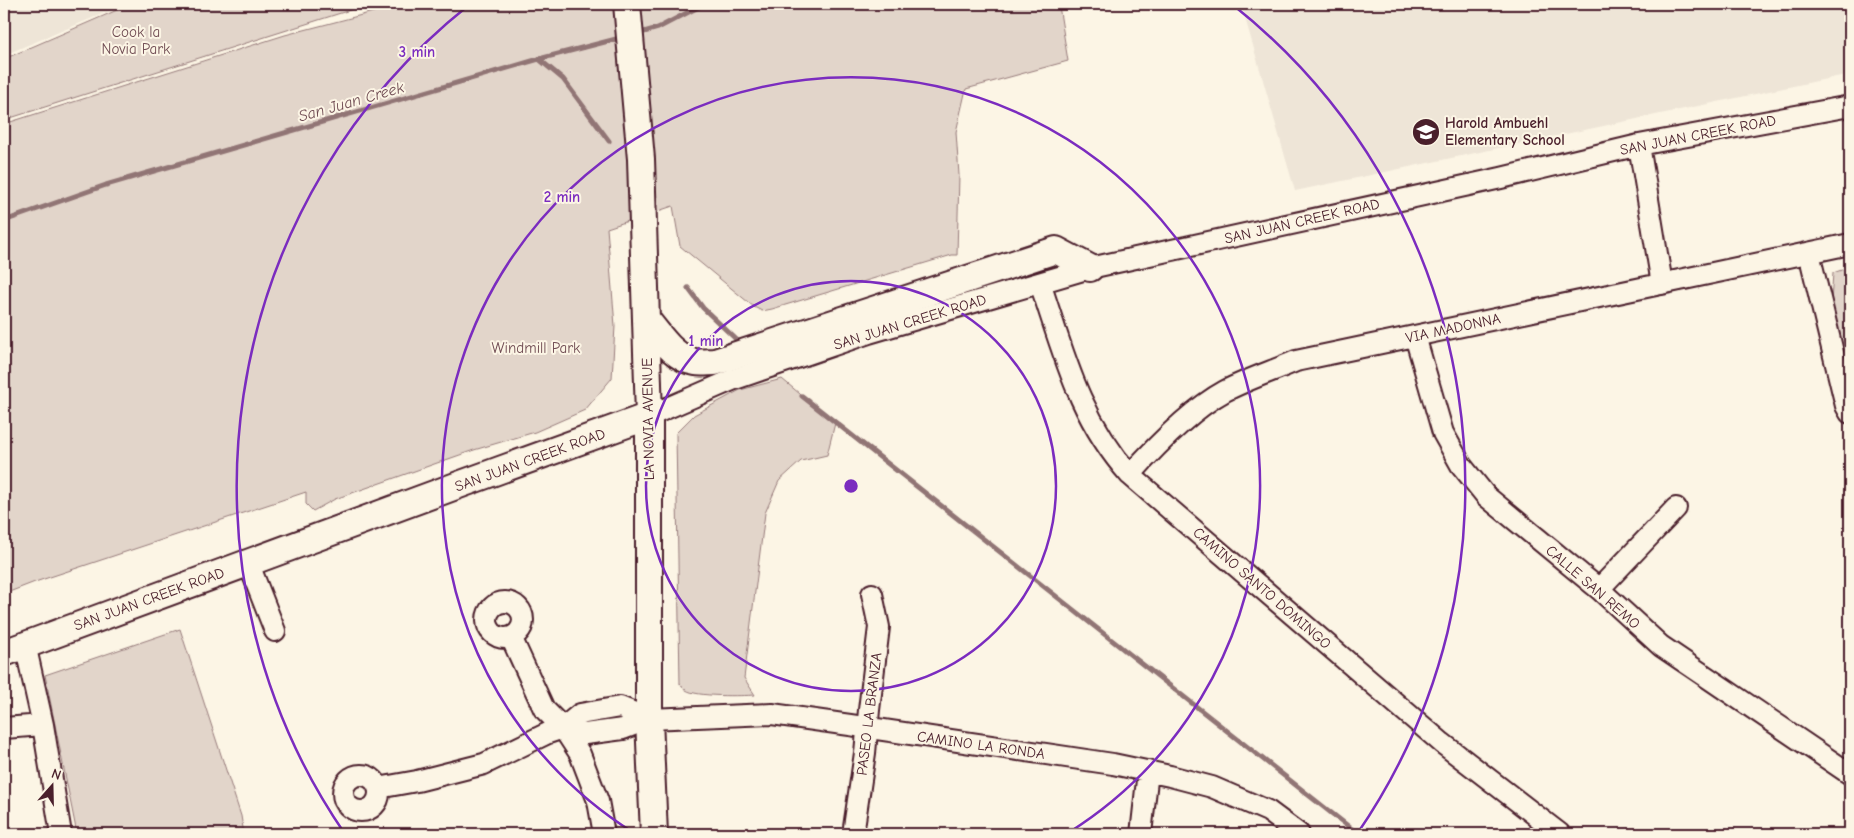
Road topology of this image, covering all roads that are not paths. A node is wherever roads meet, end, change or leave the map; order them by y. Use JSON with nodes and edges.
{"nodes":[{"id":1,"x":627,"y":4,"type":"edge"},
{"id":2,"x":1850,"y":106,"type":"edge"},
{"id":3,"x":1639,"y":145,"type":"junction"},
{"id":4,"x":1850,"y":244,"type":"edge"},
{"id":5,"x":1809,"y":253,"type":"junction"},
{"id":6,"x":1090,"y":268,"type":"junction"},
{"id":7,"x":1040,"y":283,"type":"junction"},
{"id":8,"x":1662,"y":284,"type":"junction"},
{"id":9,"x":646,"y":318,"type":"junction"},
{"id":10,"x":1415,"y":336,"type":"junction"},
{"id":11,"x":1850,"y":413,"type":"edge"},
{"id":12,"x":649,"y":416,"type":"junction"},
{"id":13,"x":1130,"y":475,"type":"junction"},
{"id":14,"x":1676,"y":508,"type":"dead end"},
{"id":15,"x":248,"y":562,"type":"junction"},
{"id":16,"x":1599,"y":590,"type":"junction"},
{"id":17,"x":872,"y":594,"type":"dead end"},
{"id":18,"x":275,"y":631,"type":"dead end"},
{"id":19,"x":511,"y":637,"type":"dead end"},
{"id":20,"x":14,"y":649,"type":"edge"},
{"id":21,"x":649,"y":719,"type":"junction"},
{"id":22,"x":43,"y":725,"type":"junction"},
{"id":23,"x":4,"y":728,"type":"edge"},
{"id":24,"x":563,"y":728,"type":"junction"},
{"id":25,"x":867,"y":729,"type":"junction"},
{"id":26,"x":1148,"y":771,"type":"junction"},
{"id":27,"x":1850,"y":774,"type":"edge"},
{"id":28,"x":378,"y":788,"type":"dead end"},
{"id":29,"x":62,"y":834,"type":"edge"},
{"id":30,"x":604,"y":834,"type":"edge"},
{"id":31,"x":654,"y":834,"type":"edge"},
{"id":32,"x":853,"y":834,"type":"edge"},
{"id":33,"x":1141,"y":834,"type":"edge"},
{"id":34,"x":1299,"y":834,"type":"edge"},
{"id":35,"x":1560,"y":834,"type":"edge"}],
"edges":[{"from":1,"to":9,"type":"main road","name":"LA NOVIA AVENUE"},
{"from":2,"to":3,"type":"street","name":"SAN JUAN CREEK ROAD"},
{"from":3,"to":6,"type":"street","name":"SAN JUAN CREEK ROAD"},
{"from":3,"to":8,"type":"street"},
{"from":4,"to":5,"type":"street","name":"VIA MADONNA"},
{"from":5,"to":8,"type":"street","name":"VIA MADONNA"},
{"from":5,"to":11,"type":"street"},
{"from":6,"to":7,"type":"street","name":"SAN JUAN CREEK ROAD"},
{"from":6,"to":9,"type":"main road"},
{"from":7,"to":12,"type":"street","name":"SAN JUAN CREEK ROAD"},
{"from":7,"to":13,"type":"street","name":"CAMINO SANTO DOMINGO"},
{"from":8,"to":10,"type":"street","name":"VIA MADONNA"},
{"from":9,"to":12,"type":"main road","name":"LA NOVIA AVENUE"},
{"from":10,"to":13,"type":"street","name":"VIA MADONNA"},
{"from":10,"to":16,"type":"street","name":"CALLE SAN REMO"},
{"from":12,"to":15,"type":"main road","name":"SAN JUAN CREEK ROAD"},
{"from":12,"to":21,"type":"main road","name":"LA NOVIA AVENUE"},
{"from":13,"to":35,"type":"street","name":"CAMINO SANTO DOMINGO"},
{"from":14,"to":16,"type":"street"},
{"from":15,"to":18,"type":"street"},
{"from":15,"to":20,"type":"main road","name":"SAN JUAN CREEK ROAD"},
{"from":16,"to":27,"type":"street","name":"CALLE SAN REMO"},
{"from":17,"to":25,"type":"street","name":"PASEO LA BRANZA"},
{"from":19,"to":24,"type":"street"},
{"from":20,"to":22,"type":"street"},
{"from":21,"to":24,"type":"street","name":"CAMINO LA RONDA"},
{"from":21,"to":25,"type":"street","name":"CAMINO LA RONDA"},
{"from":21,"to":31,"type":"main road","name":"LA NOVIA AVENUE"},
{"from":22,"to":23,"type":"street"},
{"from":22,"to":29,"type":"street"},
{"from":24,"to":28,"type":"street","name":"CAMINO LA RONDA"},
{"from":24,"to":30,"type":"street"},
{"from":25,"to":26,"type":"street","name":"CAMINO LA RONDA"},
{"from":25,"to":32,"type":"street","name":"PASEO LA BRANZA"},
{"from":26,"to":33,"type":"street"},
{"from":26,"to":34,"type":"street","name":"CAMINO LA RONDA"}]}
